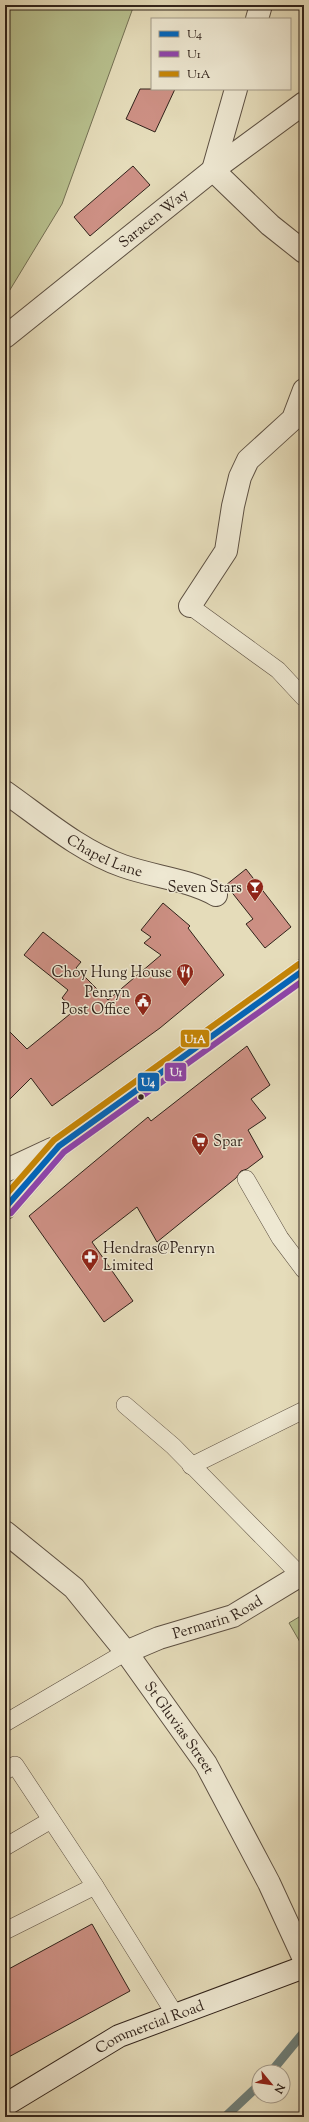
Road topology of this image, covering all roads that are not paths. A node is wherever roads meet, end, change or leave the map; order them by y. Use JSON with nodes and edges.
{"nodes":[{"id":1,"x":261,"y":5,"type":"edge"},
{"id":2,"x":257,"y":18,"type":"edge"},
{"id":3,"x":236,"y":90,"type":"edge"},
{"id":4,"x":304,"y":103,"type":"edge"},
{"id":5,"x":213,"y":170,"type":"junction"},
{"id":6,"x":304,"y":252,"type":"edge"},
{"id":7,"x":5,"y":337,"type":"edge"},
{"id":8,"x":304,"y":390,"type":"edge"},
{"id":9,"x":190,"y":606,"type":"joint"},
{"id":10,"x":304,"y":698,"type":"edge"},
{"id":11,"x":5,"y":792,"type":"edge"},
{"id":12,"x":216,"y":895,"type":"dead end"},
{"id":13,"x":304,"y":970,"type":"edge"},
{"id":14,"x":59,"y":1146,"type":"junction"},
{"id":15,"x":5,"y":1171,"type":"edge"},
{"id":16,"x":246,"y":1179,"type":"dead end"},
{"id":17,"x":5,"y":1208,"type":"edge"},
{"id":18,"x":304,"y":1270,"type":"edge"},
{"id":19,"x":125,"y":1405,"type":"dead end"},
{"id":20,"x":304,"y":1410,"type":"edge"},
{"id":21,"x":191,"y":1466,"type":"junction"},
{"id":22,"x":5,"y":1532,"type":"edge"},
{"id":23,"x":302,"y":1574,"type":"edge"},
{"id":24,"x":126,"y":1652,"type":"junction"},
{"id":25,"x":5,"y":1723,"type":"edge"},
{"id":26,"x":5,"y":1771,"type":"edge"},
{"id":27,"x":52,"y":1820,"type":"junction"},
{"id":28,"x":5,"y":1846,"type":"edge"},
{"id":29,"x":95,"y":1886,"type":"junction"},
{"id":30,"x":5,"y":1931,"type":"edge"},
{"id":31,"x":304,"y":1959,"type":"edge"},
{"id":32,"x":304,"y":1967,"type":"edge"},
{"id":33,"x":176,"y":2016,"type":"junction"},
{"id":34,"x":5,"y":2105,"type":"edge"}],
"edges":[{"from":1,"to":2,"type":"street"},
{"from":3,"to":5,"type":"street"},
{"from":4,"to":5,"type":"street","name":"Saracen Way"},
{"from":5,"to":6,"type":"street"},
{"from":5,"to":7,"type":"street","name":"Saracen Way"},
{"from":8,"to":9,"type":"street"},
{"from":9,"to":10,"type":"lane"},
{"from":11,"to":12,"type":"street","name":"Chapel Lane"},
{"from":13,"to":14,"type":"street"},
{"from":14,"to":15,"type":"street"},
{"from":14,"to":17,"type":"street"},
{"from":16,"to":18,"type":"lane"},
{"from":19,"to":21,"type":"lane"},
{"from":20,"to":21,"type":"lane"},
{"from":21,"to":23,"type":"lane"},
{"from":22,"to":24,"type":"street","name":"St Gluvias Street"},
{"from":23,"to":24,"type":"street","name":"Permarin Road"},
{"from":24,"to":25,"type":"lane"},
{"from":24,"to":31,"type":"street","name":"St Gluvias Street"},
{"from":26,"to":27,"type":"lane"},
{"from":27,"to":28,"type":"lane"},
{"from":27,"to":29,"type":"lane"},
{"from":29,"to":30,"type":"lane"},
{"from":29,"to":33,"type":"lane"},
{"from":32,"to":33,"type":"street","name":"Commercial Road"},
{"from":33,"to":34,"type":"street","name":"Commercial Road"}]}
